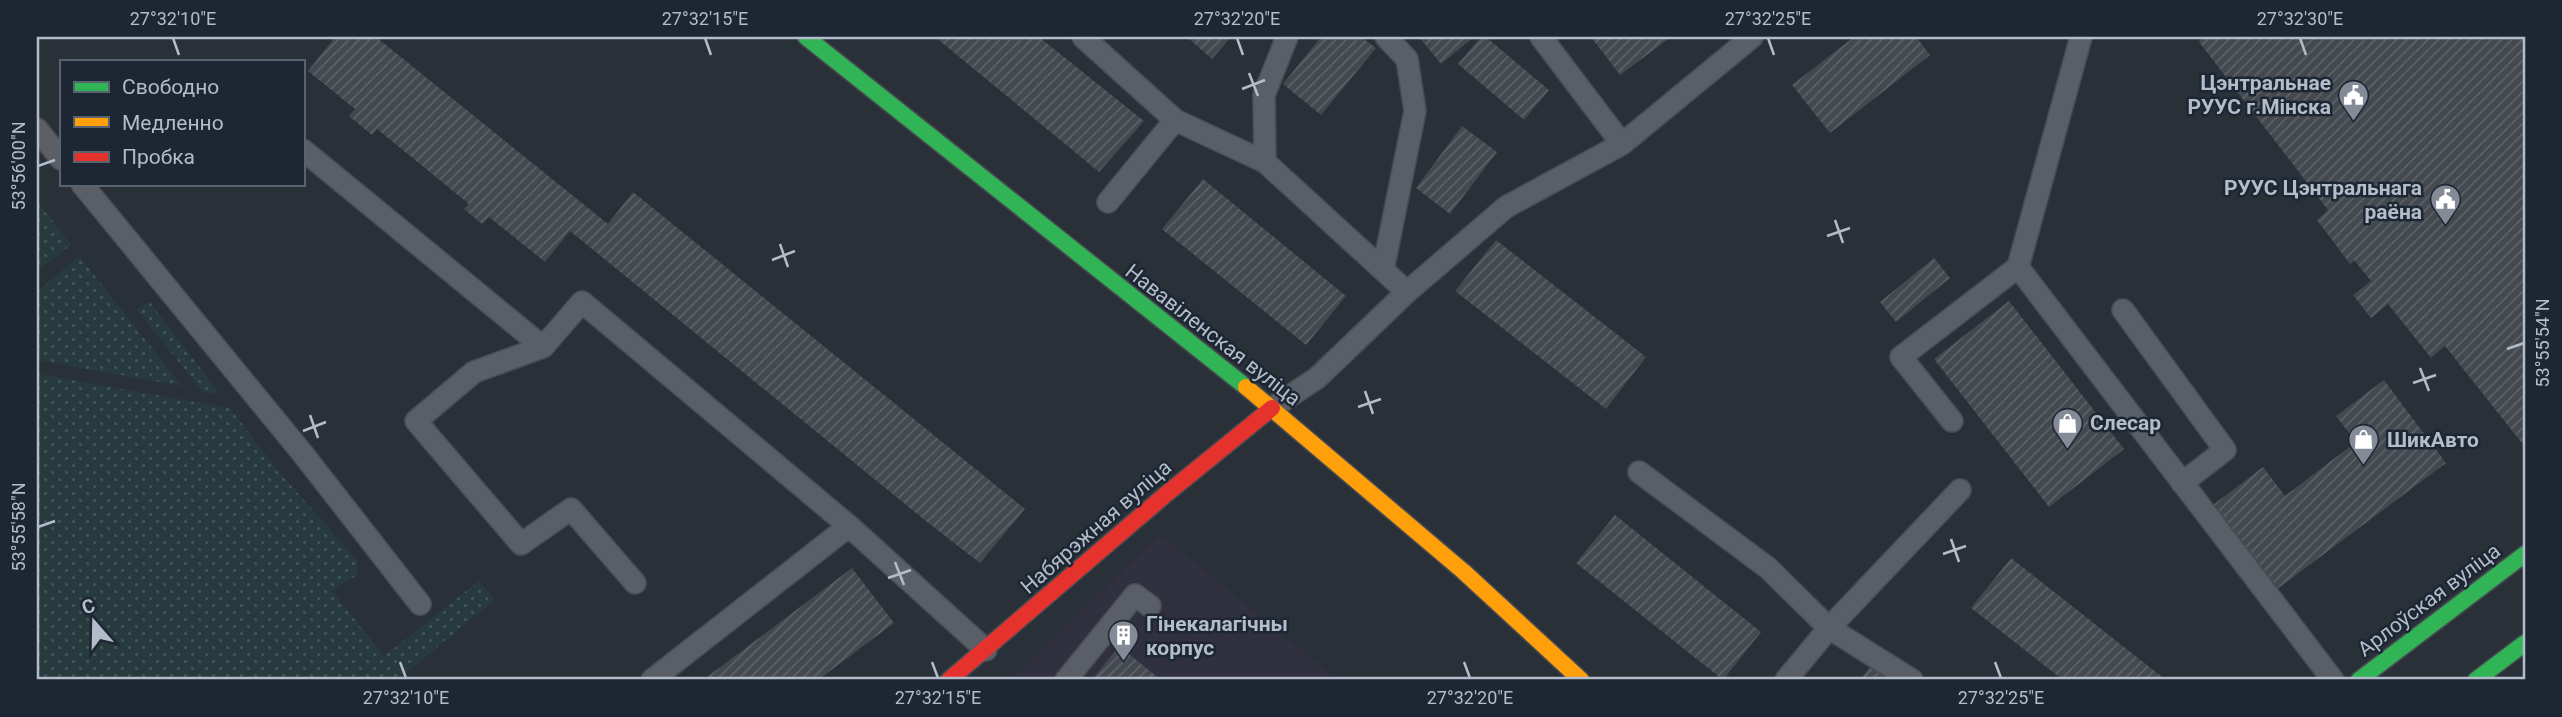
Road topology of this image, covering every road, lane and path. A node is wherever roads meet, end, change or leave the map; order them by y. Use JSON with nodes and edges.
{"nodes":[{"id":1,"x":806,"y":37,"type":"edge"},
{"id":2,"x":1083,"y":37,"type":"edge"},
{"id":3,"x":1287,"y":37,"type":"edge"},
{"id":4,"x":1386,"y":37,"type":"edge"},
{"id":5,"x":1541,"y":37,"type":"edge"},
{"id":6,"x":1752,"y":37,"type":"edge"},
{"id":7,"x":2081,"y":37,"type":"edge"},
{"id":8,"x":1175,"y":120,"type":"junction"},
{"id":9,"x":37,"y":129,"type":"edge"},
{"id":10,"x":1622,"y":144,"type":"junction"},
{"id":11,"x":304,"y":151,"type":"edge"},
{"id":12,"x":60,"y":158,"type":"edge"},
{"id":13,"x":1265,"y":162,"type":"junction"},
{"id":14,"x":84,"y":186,"type":"edge"},
{"id":15,"x":1108,"y":202,"type":"dead end"},
{"id":16,"x":2018,"y":267,"type":"junction"},
{"id":17,"x":1383,"y":270,"type":"junction"},
{"id":18,"x":1407,"y":292,"type":"junction"},
{"id":19,"x":2123,"y":310,"type":"dead end"},
{"id":20,"x":543,"y":347,"type":"junction"},
{"id":21,"x":1272,"y":408,"type":"junction"},
{"id":22,"x":1952,"y":421,"type":"dead end"},
{"id":23,"x":1639,"y":472,"type":"dead end"},
{"id":24,"x":2182,"y":483,"type":"junction"},
{"id":25,"x":1960,"y":490,"type":"dead end"},
{"id":26,"x":849,"y":526,"type":"junction"},
{"id":27,"x":2525,"y":554,"type":"edge"},
{"id":28,"x":635,"y":583,"type":"dead end"},
{"id":29,"x":420,"y":604,"type":"dead end"},
{"id":30,"x":1150,"y":606,"type":"dead end"},
{"id":31,"x":1829,"y":628,"type":"junction"},
{"id":32,"x":2525,"y":643,"type":"edge"},
{"id":33,"x":986,"y":650,"type":"junction"},
{"id":34,"x":652,"y":680,"type":"edge"},
{"id":35,"x":949,"y":680,"type":"edge"},
{"id":36,"x":1066,"y":680,"type":"edge"},
{"id":37,"x":1581,"y":680,"type":"edge"},
{"id":38,"x":1786,"y":680,"type":"edge"},
{"id":39,"x":1912,"y":680,"type":"edge"},
{"id":40,"x":2333,"y":680,"type":"edge"},
{"id":41,"x":2359,"y":680,"type":"edge"},
{"id":42,"x":2476,"y":680,"type":"edge"}],
"edges":[{"from":1,"to":21,"type":"street","name":"Нававіленская вуліца"},
{"from":2,"to":8,"type":"lane"},
{"from":3,"to":13,"type":"lane"},
{"from":4,"to":17,"type":"lane"},
{"from":5,"to":10,"type":"lane"},
{"from":6,"to":10,"type":"lane"},
{"from":7,"to":16,"type":"lane"},
{"from":8,"to":13,"type":"lane"},
{"from":8,"to":15,"type":"lane"},
{"from":9,"to":12,"type":"lane"},
{"from":10,"to":18,"type":"lane"},
{"from":11,"to":20,"type":"lane"},
{"from":13,"to":17,"type":"lane"},
{"from":14,"to":29,"type":"lane"},
{"from":16,"to":22,"type":"lane"},
{"from":16,"to":24,"type":"lane"},
{"from":17,"to":18,"type":"lane"},
{"from":18,"to":21,"type":"lane"},
{"from":19,"to":24,"type":"lane"},
{"from":20,"to":26,"type":"lane"},
{"from":20,"to":28,"type":"lane"},
{"from":21,"to":33,"type":"street","name":"Набярэжная вуліца"},
{"from":21,"to":37,"type":"street","name":"Нававіленская вуліца"},
{"from":23,"to":31,"type":"lane"},
{"from":24,"to":40,"type":"lane"},
{"from":25,"to":31,"type":"lane"},
{"from":26,"to":33,"type":"lane"},
{"from":26,"to":34,"type":"lane"},
{"from":27,"to":41,"type":"street","name":"Арлоўская вуліца"},
{"from":30,"to":36,"type":"lane"},
{"from":31,"to":38,"type":"lane"},
{"from":31,"to":39,"type":"lane"},
{"from":32,"to":42,"type":"street"},
{"from":33,"to":35,"type":"street","name":"Набярэжная вуліца"}]}
